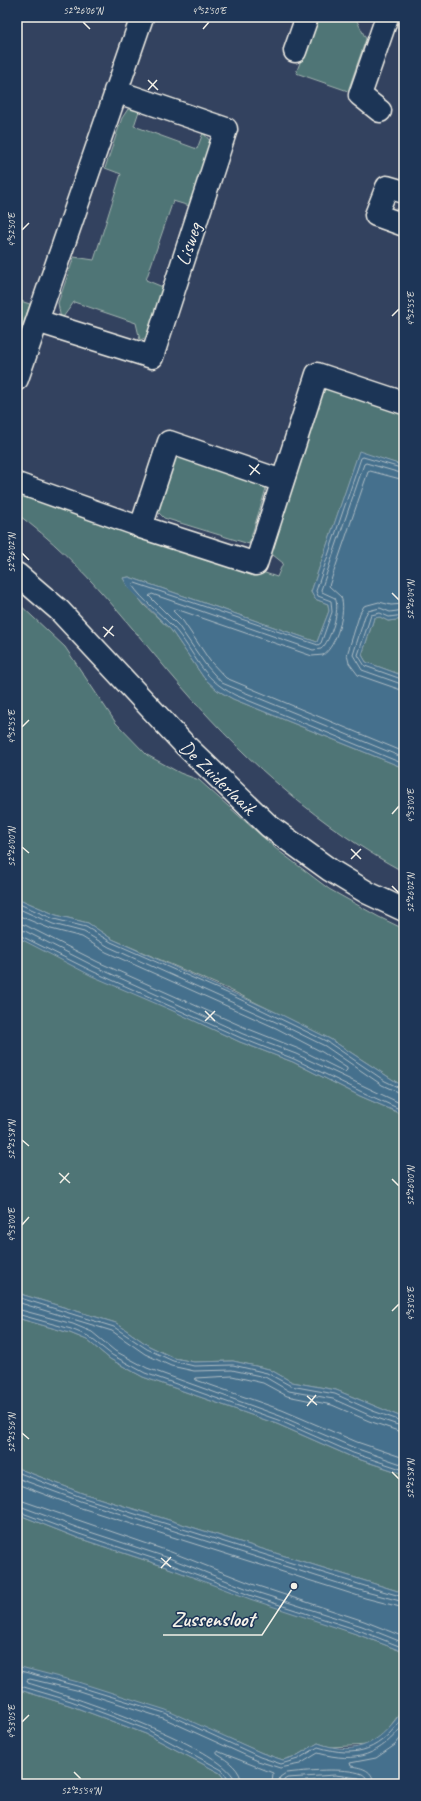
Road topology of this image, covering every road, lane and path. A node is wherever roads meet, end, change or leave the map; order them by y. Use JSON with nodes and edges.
{"nodes":[{"id":1,"x":142,"y":17,"type":"edge"},
{"id":2,"x":307,"y":17,"type":"edge"},
{"id":3,"x":387,"y":17,"type":"edge"},
{"id":4,"x":295,"y":51,"type":"dead end"},
{"id":5,"x":115,"y":91,"type":"junction"},
{"id":6,"x":380,"y":111,"type":"dead end"},
{"id":7,"x":404,"y":192,"type":"edge"},
{"id":8,"x":404,"y":225,"type":"edge"},
{"id":9,"x":37,"y":321,"type":"junction"},
{"id":10,"x":17,"y":379,"type":"edge"},
{"id":11,"x":404,"y":402,"type":"edge"},
{"id":12,"x":282,"y":481,"type":"junction"},
{"id":13,"x":17,"y":484,"type":"edge"},
{"id":14,"x":141,"y":527,"type":"junction"},
{"id":15,"x":17,"y":574,"type":"edge"},
{"id":16,"x":17,"y":581,"type":"edge"},
{"id":17,"x":59,"y":610,"type":"junction"},
{"id":18,"x":404,"y":910,"type":"edge"}],
"edges":[{"from":1,"to":5,"type":"street"},
{"from":2,"to":4,"type":"street"},
{"from":3,"to":6,"type":"street"},
{"from":5,"to":9,"type":"street"},
{"from":5,"to":9,"type":"street","name":"Lisweg"},
{"from":7,"to":8,"type":"street"},
{"from":9,"to":10,"type":"street"},
{"from":11,"to":12,"type":"street"},
{"from":12,"to":14,"type":"street"},
{"from":12,"to":14,"type":"street"},
{"from":13,"to":14,"type":"street"},
{"from":15,"to":17,"type":"street","name":"De Zuiderlaaik"},
{"from":16,"to":17,"type":"street","name":"De Zuiderlaaik"},
{"from":17,"to":18,"type":"street","name":"De Zuiderlaaik"}]}
